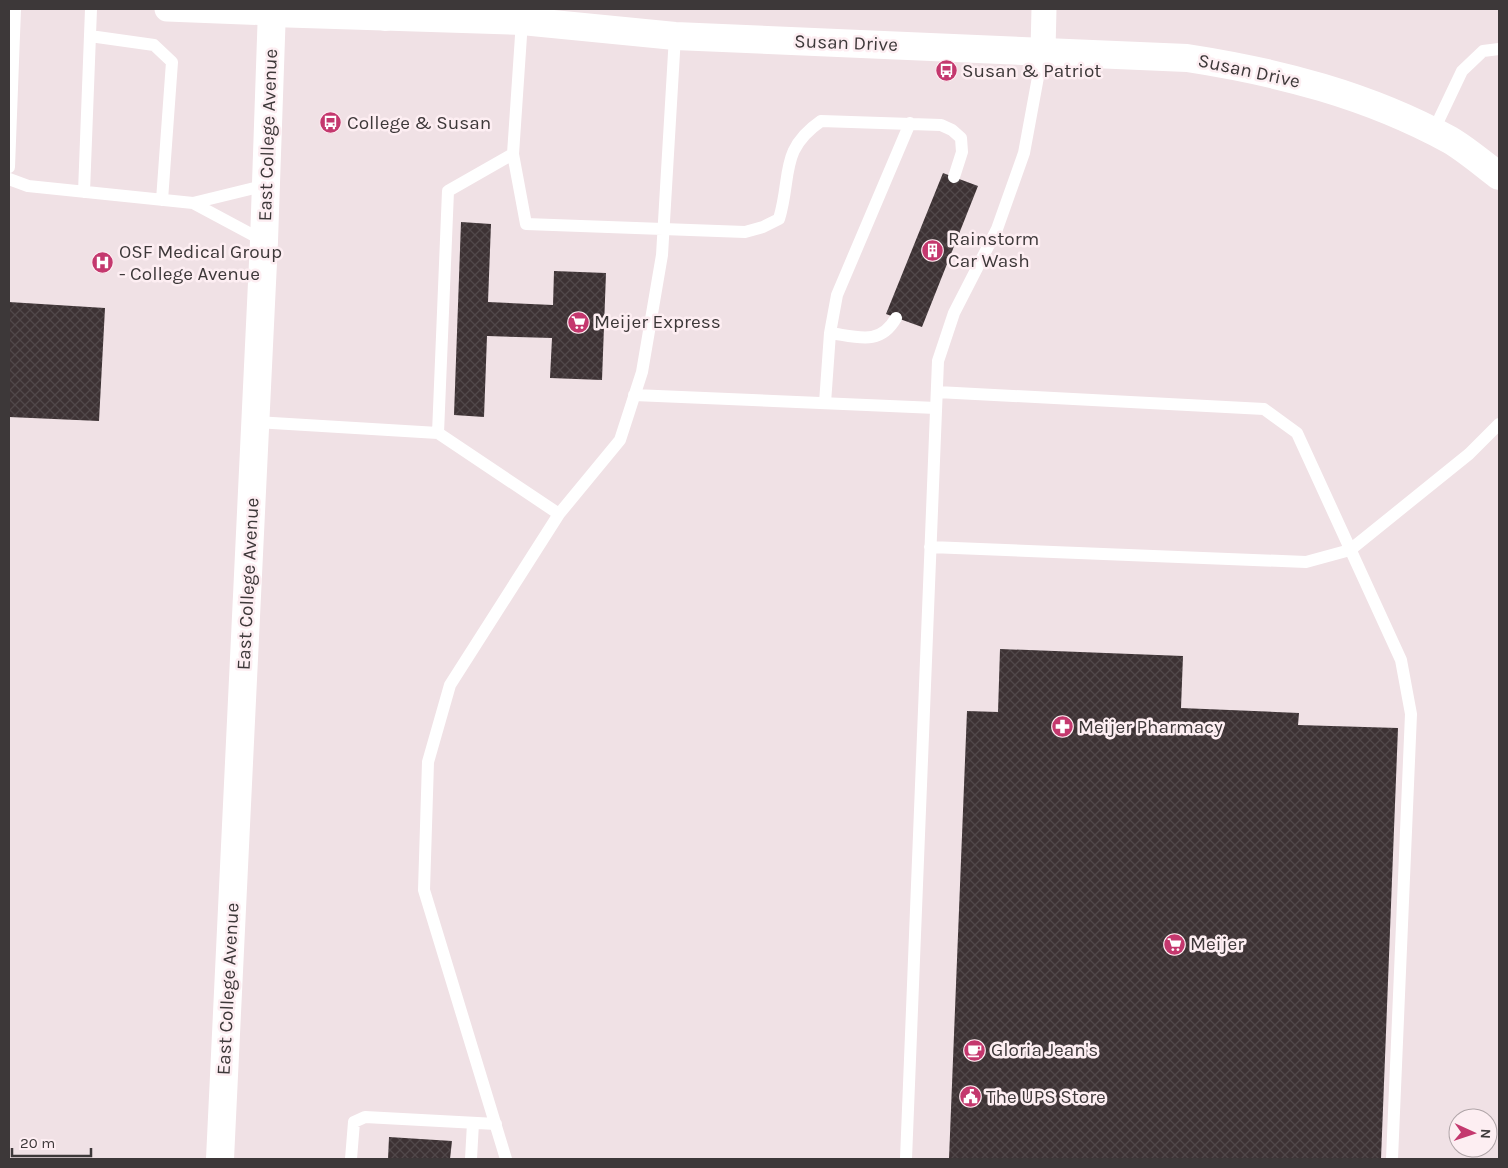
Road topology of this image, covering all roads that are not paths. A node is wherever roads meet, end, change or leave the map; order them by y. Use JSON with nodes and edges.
{"nodes":[{"id":1,"x":15,"y":9,"type":"edge"},
{"id":2,"x":92,"y":9,"type":"edge"},
{"id":3,"x":167,"y":9,"type":"edge"},
{"id":4,"x":1044,"y":9,"type":"edge"},
{"id":5,"x":272,"y":11,"type":"edge"},
{"id":6,"x":379,"y":13,"type":"edge"},
{"id":7,"x":522,"y":21,"type":"junction"},
{"id":8,"x":90,"y":36,"type":"junction"},
{"id":9,"x":675,"y":36,"type":"junction"},
{"id":10,"x":1499,"y":49,"type":"edge"},
{"id":11,"x":1043,"y":50,"type":"junction"},
{"id":12,"x":910,"y":123,"type":"junction"},
{"id":13,"x":1433,"y":132,"type":"junction"},
{"id":14,"x":512,"y":154,"type":"junction"},
{"id":15,"x":9,"y":167,"type":"edge"},
{"id":16,"x":1499,"y":176,"type":"edge"},
{"id":17,"x":954,"y":177,"type":"dead end"},
{"id":18,"x":9,"y":179,"type":"edge"},
{"id":19,"x":267,"y":185,"type":"junction"},
{"id":20,"x":84,"y":192,"type":"junction"},
{"id":21,"x":162,"y":200,"type":"junction"},
{"id":22,"x":193,"y":203,"type":"junction"},
{"id":23,"x":664,"y":228,"type":"junction"},
{"id":24,"x":264,"y":241,"type":"junction"},
{"id":25,"x":896,"y":318,"type":"dead end"},
{"id":26,"x":830,"y":333,"type":"junction"},
{"id":27,"x":937,"y":392,"type":"junction"},
{"id":28,"x":634,"y":395,"type":"junction"},
{"id":29,"x":825,"y":403,"type":"junction"},
{"id":30,"x":936,"y":408,"type":"junction"},
{"id":31,"x":256,"y":422,"type":"junction"},
{"id":32,"x":1499,"y":424,"type":"edge"},
{"id":33,"x":438,"y":433,"type":"junction"},
{"id":34,"x":559,"y":514,"type":"junction"},
{"id":35,"x":930,"y":547,"type":"junction"},
{"id":36,"x":1350,"y":550,"type":"junction"},
{"id":37,"x":473,"y":1123,"type":"junction"},
{"id":38,"x":496,"y":1124,"type":"junction"},
{"id":39,"x":220,"y":1159,"type":"edge"},
{"id":40,"x":351,"y":1159,"type":"edge"},
{"id":41,"x":471,"y":1159,"type":"edge"},
{"id":42,"x":506,"y":1159,"type":"edge"},
{"id":43,"x":906,"y":1159,"type":"edge"},
{"id":44,"x":1392,"y":1159,"type":"edge"}],
"edges":[{"from":1,"to":15,"type":"lane"},
{"from":2,"to":8,"type":"lane"},
{"from":3,"to":5,"type":"street","name":"Susan Drive"},
{"from":4,"to":11,"type":"street"},
{"from":5,"to":6,"type":"street","name":"Susan Drive"},
{"from":5,"to":19,"type":"street","name":"East College Avenue"},
{"from":6,"to":7,"type":"street","name":"Susan Drive"},
{"from":7,"to":9,"type":"street","name":"Susan Drive"},
{"from":7,"to":14,"type":"lane"},
{"from":8,"to":20,"type":"lane"},
{"from":8,"to":21,"type":"lane"},
{"from":9,"to":11,"type":"street","name":"Susan Drive"},
{"from":9,"to":23,"type":"lane"},
{"from":10,"to":13,"type":"lane"},
{"from":11,"to":13,"type":"street","name":"Susan Drive"},
{"from":11,"to":27,"type":"lane"},
{"from":12,"to":17,"type":"lane"},
{"from":12,"to":23,"type":"lane"},
{"from":12,"to":26,"type":"lane"},
{"from":13,"to":16,"type":"street","name":"Susan Drive"},
{"from":14,"to":23,"type":"lane"},
{"from":14,"to":33,"type":"lane"},
{"from":18,"to":20,"type":"lane"},
{"from":19,"to":22,"type":"lane"},
{"from":19,"to":24,"type":"street","name":"East College Avenue"},
{"from":20,"to":21,"type":"lane"},
{"from":21,"to":22,"type":"lane"},
{"from":22,"to":24,"type":"lane"},
{"from":23,"to":28,"type":"lane"},
{"from":24,"to":31,"type":"street","name":"East College Avenue"},
{"from":25,"to":26,"type":"lane"},
{"from":26,"to":29,"type":"lane"},
{"from":27,"to":30,"type":"lane"},
{"from":27,"to":36,"type":"lane"},
{"from":28,"to":29,"type":"lane"},
{"from":28,"to":34,"type":"lane"},
{"from":29,"to":30,"type":"lane"},
{"from":30,"to":35,"type":"lane"},
{"from":31,"to":33,"type":"lane"},
{"from":31,"to":39,"type":"street","name":"East College Avenue"},
{"from":32,"to":36,"type":"lane"},
{"from":33,"to":34,"type":"lane"},
{"from":34,"to":38,"type":"lane"},
{"from":35,"to":36,"type":"lane"},
{"from":35,"to":43,"type":"lane"},
{"from":36,"to":44,"type":"lane"},
{"from":37,"to":38,"type":"lane"},
{"from":37,"to":40,"type":"lane"},
{"from":37,"to":41,"type":"lane"},
{"from":38,"to":42,"type":"lane"}]}
